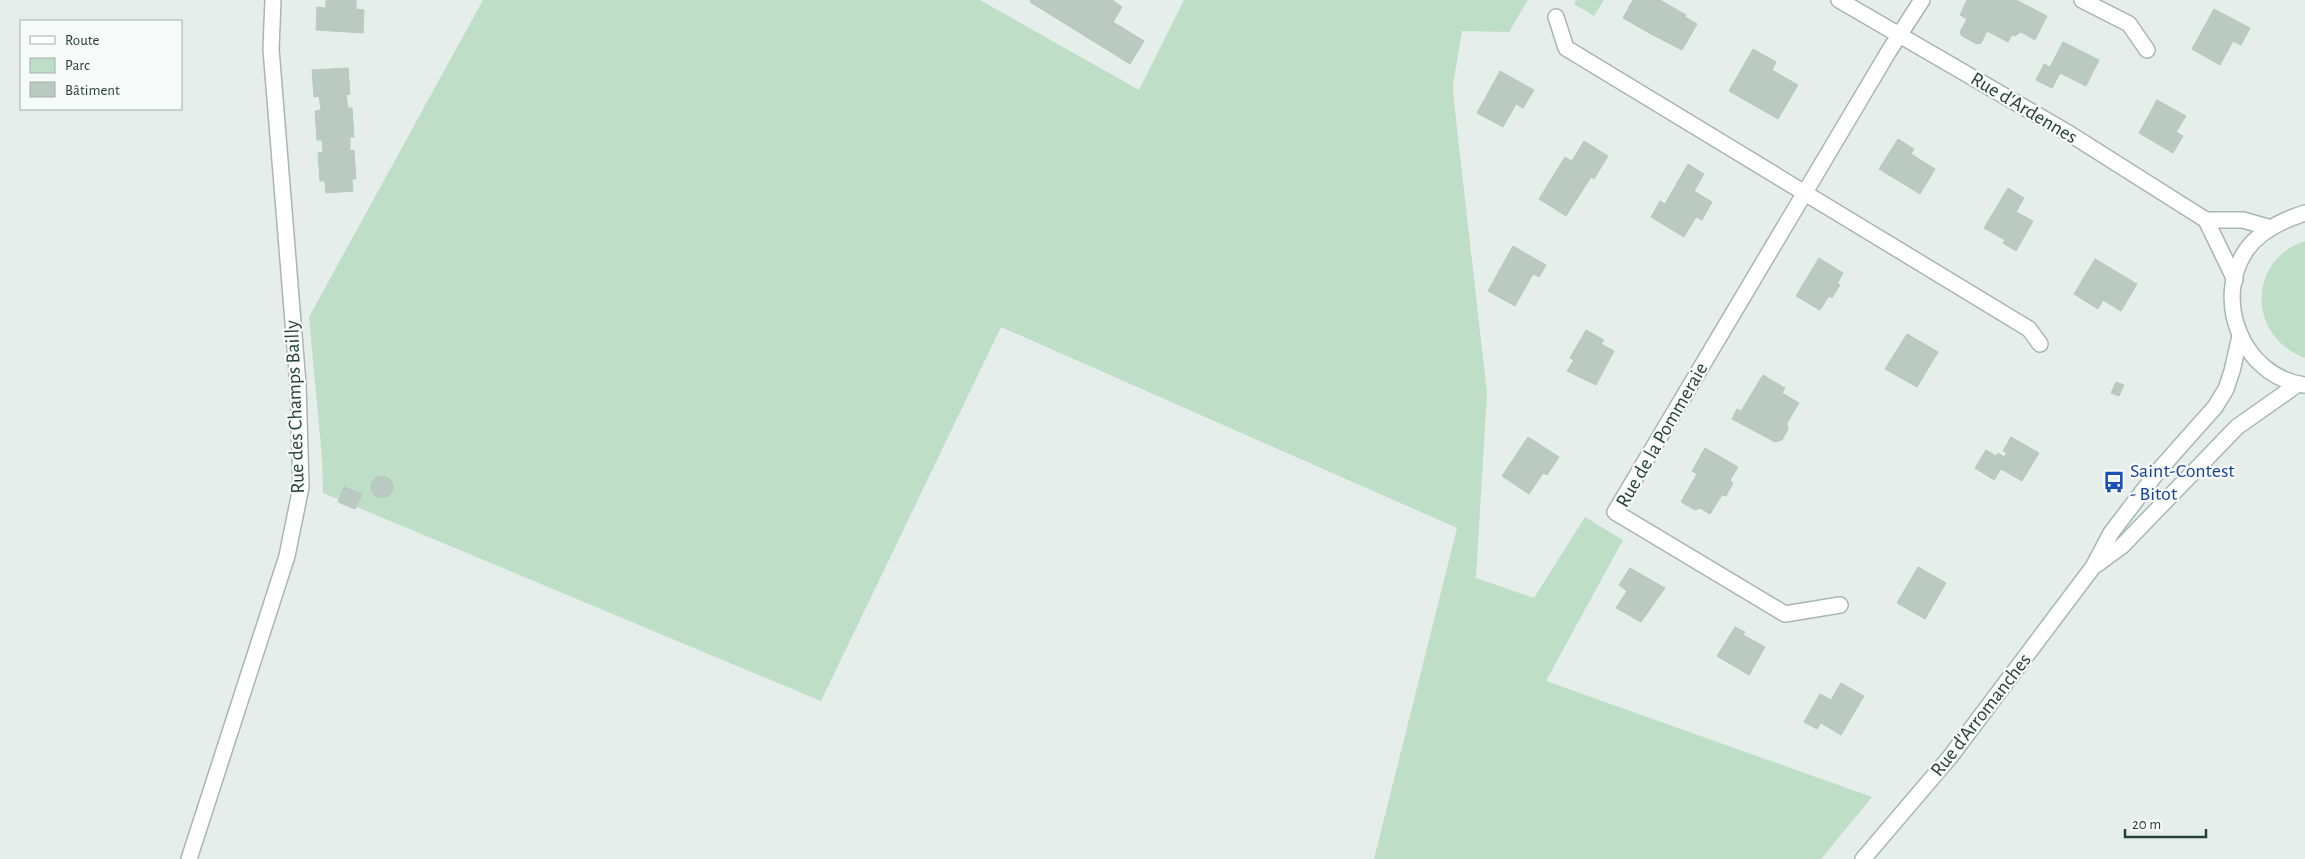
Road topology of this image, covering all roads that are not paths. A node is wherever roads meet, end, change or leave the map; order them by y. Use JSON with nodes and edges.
{"nodes":[{"id":1,"x":273,"y":0,"type":"edge"},
{"id":2,"x":1839,"y":0,"type":"edge"},
{"id":3,"x":1922,"y":0,"type":"edge"},
{"id":4,"x":2082,"y":0,"type":"edge"},
{"id":5,"x":1556,"y":17,"type":"dead end"},
{"id":6,"x":1899,"y":34,"type":"junction"},
{"id":7,"x":2147,"y":50,"type":"dead end"},
{"id":8,"x":1804,"y":193,"type":"junction"},
{"id":9,"x":2305,"y":213,"type":"edge"},
{"id":10,"x":2206,"y":220,"type":"junction"},
{"id":11,"x":2271,"y":228,"type":"junction"},
{"id":12,"x":2235,"y":280,"type":"junction"},
{"id":13,"x":2240,"y":336,"type":"junction"},
{"id":14,"x":2040,"y":344,"type":"dead end"},
{"id":15,"x":2302,"y":384,"type":"edge"},
{"id":16,"x":2093,"y":567,"type":"junction"},
{"id":17,"x":1840,"y":605,"type":"dead end"},
{"id":18,"x":189,"y":859,"type":"edge"},
{"id":19,"x":1863,"y":859,"type":"edge"}],
"edges":[{"from":1,"to":18,"type":"street","name":"Rue des Champs Bailly"},
{"from":2,"to":6,"type":"street","name":"Rue d'Ardennes"},
{"from":3,"to":6,"type":"street","name":"Rue de la Pommeraie"},
{"from":4,"to":7,"type":"street"},
{"from":5,"to":8,"type":"street"},
{"from":6,"to":8,"type":"street","name":"Rue de la Pommeraie"},
{"from":6,"to":10,"type":"street","name":"Rue d'Ardennes"},
{"from":8,"to":14,"type":"street"},
{"from":8,"to":17,"type":"street","name":"Rue de la Pommeraie"},
{"from":9,"to":11,"type":"street"},
{"from":10,"to":11,"type":"street"},
{"from":10,"to":12,"type":"street"},
{"from":11,"to":12,"type":"street"},
{"from":12,"to":13,"type":"street"},
{"from":13,"to":15,"type":"street"},
{"from":13,"to":16,"type":"street"},
{"from":15,"to":16,"type":"street"},
{"from":16,"to":19,"type":"street","name":"Rue d'Arromanches"}]}
